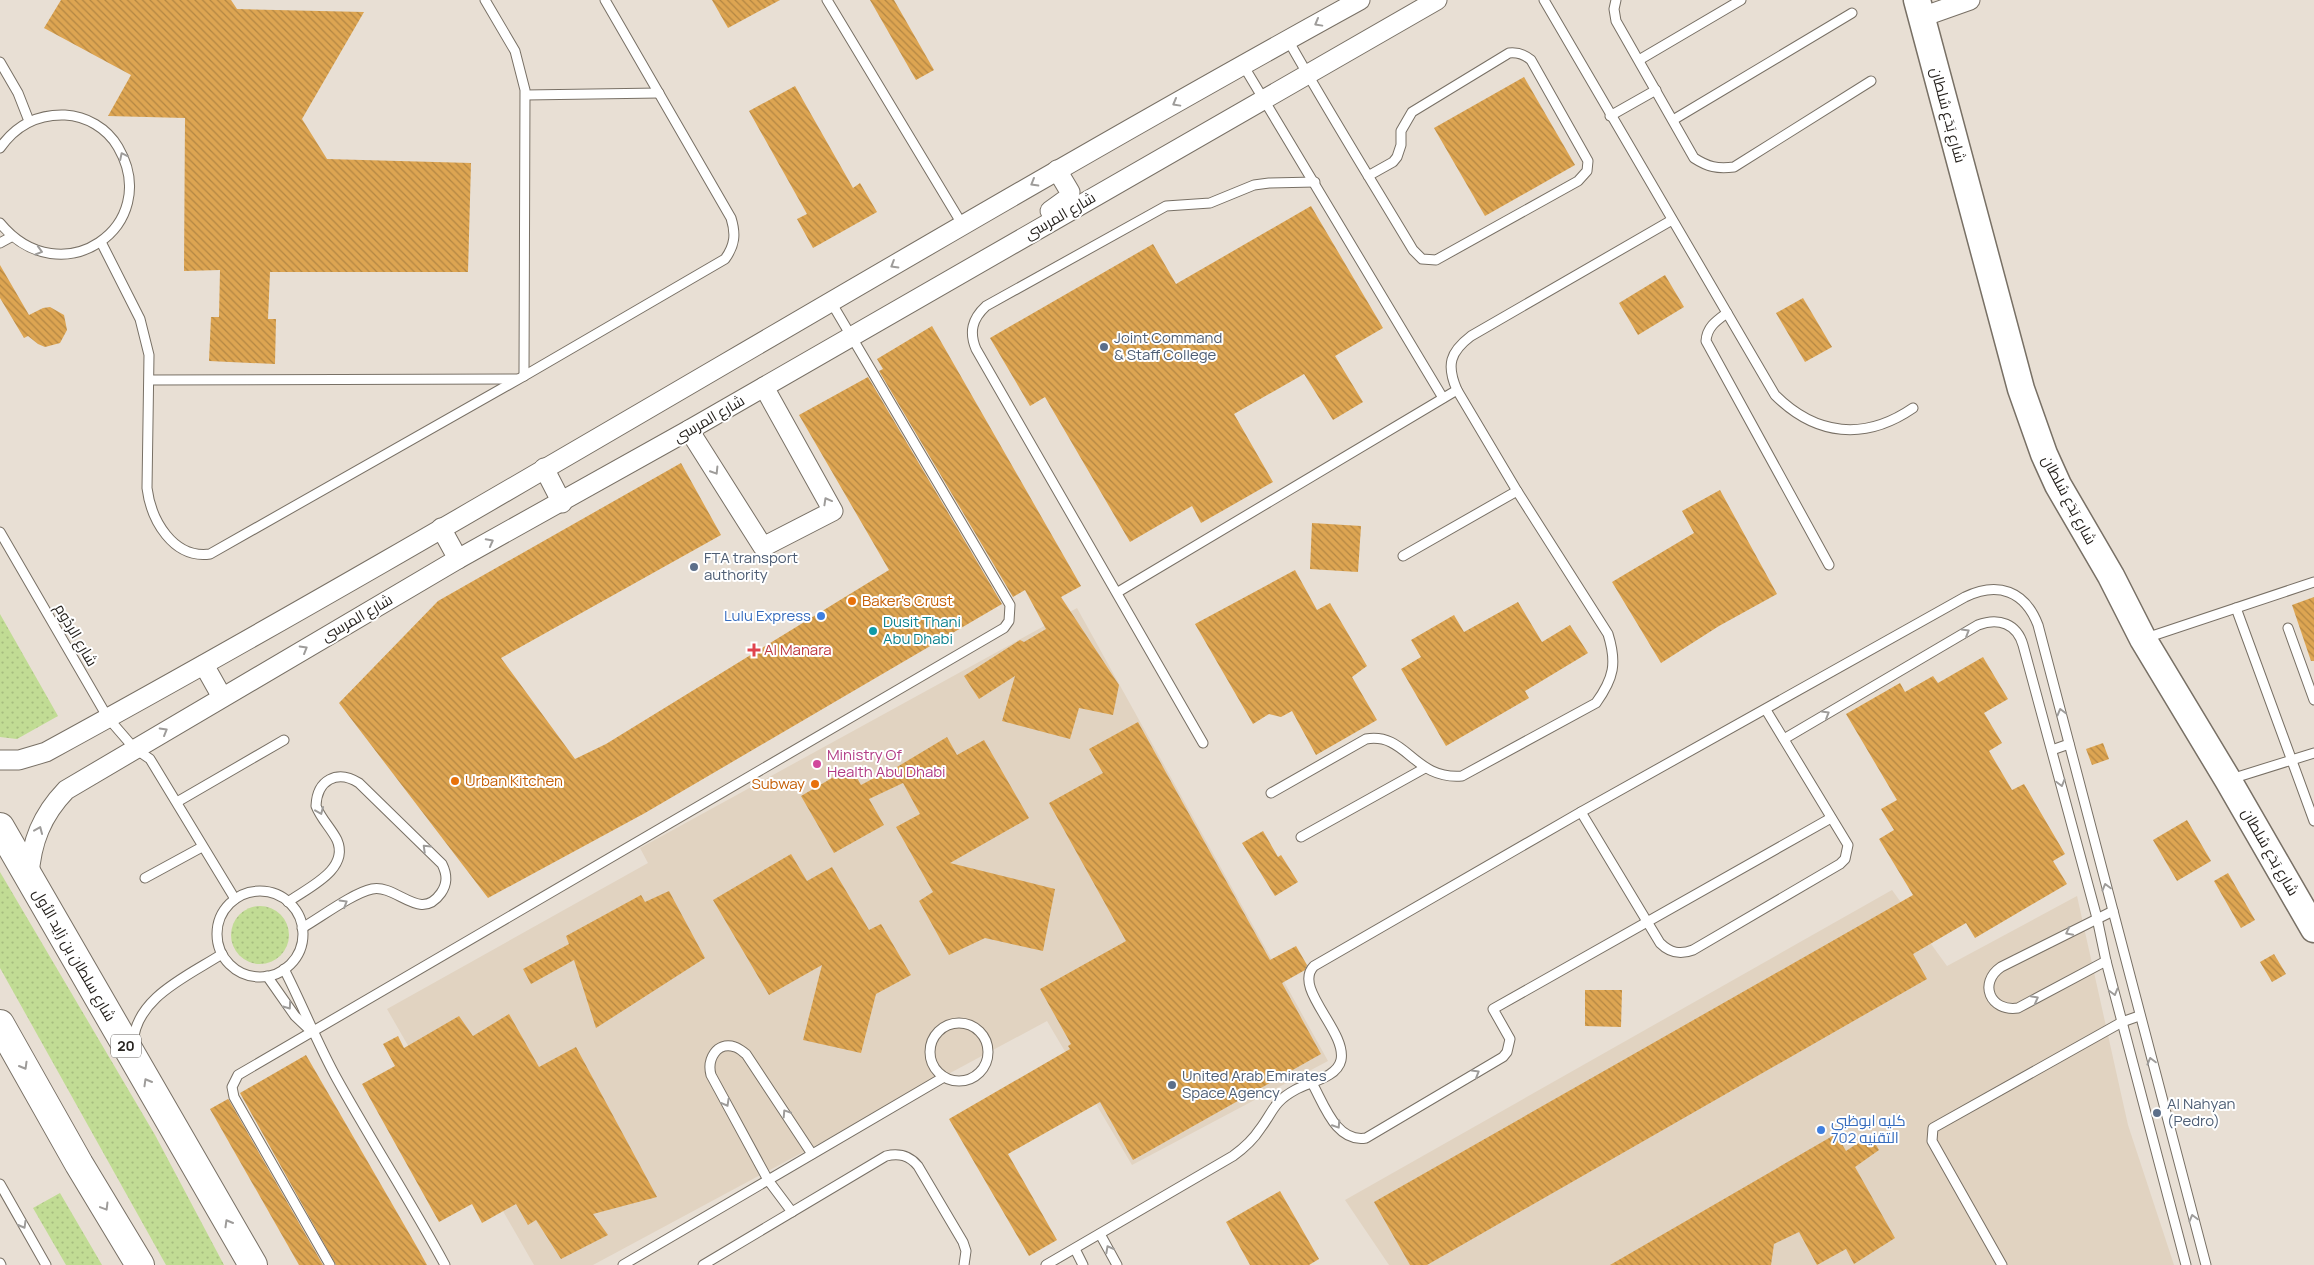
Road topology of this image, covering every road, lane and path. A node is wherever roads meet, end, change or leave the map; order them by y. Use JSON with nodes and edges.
{"nodes":[{"id":1,"x":485,"y":0,"type":"edge"},
{"id":2,"x":605,"y":0,"type":"edge"},
{"id":3,"x":827,"y":0,"type":"edge"},
{"id":4,"x":1360,"y":0,"type":"edge"},
{"id":5,"x":1437,"y":0,"type":"edge"},
{"id":6,"x":1544,"y":0,"type":"edge"},
{"id":7,"x":1616,"y":0,"type":"edge"},
{"id":8,"x":1742,"y":0,"type":"edge"},
{"id":9,"x":1970,"y":0,"type":"edge"},
{"id":10,"x":1919,"y":9,"type":"edge"},
{"id":11,"x":1852,"y":13,"type":"dead end"},
{"id":12,"x":1288,"y":40,"type":"junction"},
{"id":13,"x":1639,"y":60,"type":"junction"},
{"id":14,"x":0,"y":62,"type":"edge"},
{"id":15,"x":1243,"y":65,"type":"junction"},
{"id":16,"x":1306,"y":73,"type":"junction"},
{"id":17,"x":1871,"y":81,"type":"dead end"},
{"id":18,"x":1656,"y":90,"type":"junction"},
{"id":19,"x":659,"y":93,"type":"junction"},
{"id":20,"x":526,"y":96,"type":"junction"},
{"id":21,"x":1263,"y":99,"type":"junction"},
{"id":22,"x":1610,"y":116,"type":"junction"},
{"id":23,"x":1673,"y":120,"type":"junction"},
{"id":24,"x":29,"y":121,"type":"junction"},
{"id":25,"x":0,"y":148,"type":"edge"},
{"id":26,"x":1057,"y":170,"type":"junction"},
{"id":27,"x":1368,"y":176,"type":"junction"},
{"id":28,"x":1315,"y":182,"type":"junction"},
{"id":29,"x":1672,"y":220,"type":"junction"},
{"id":30,"x":0,"y":223,"type":"edge"},
{"id":31,"x":962,"y":224,"type":"junction"},
{"id":32,"x":11,"y":237,"type":"junction"},
{"id":33,"x":101,"y":242,"type":"junction"},
{"id":34,"x":0,"y":243,"type":"edge"},
{"id":35,"x":989,"y":257,"type":"junction"},
{"id":36,"x":831,"y":302,"type":"junction"},
{"id":37,"x":1727,"y":312,"type":"junction"},
{"id":38,"x":852,"y":337,"type":"junction"},
{"id":39,"x":522,"y":378,"type":"junction"},
{"id":40,"x":150,"y":380,"type":"junction"},
{"id":41,"x":764,"y":387,"type":"junction"},
{"id":42,"x":1457,"y":390,"type":"junction"},
{"id":43,"x":1443,"y":398,"type":"junction"},
{"id":44,"x":1912,"y":408,"type":"dead end"},
{"id":45,"x":689,"y":430,"type":"junction"},
{"id":46,"x":544,"y":468,"type":"junction"},
{"id":47,"x":1517,"y":491,"type":"junction"},
{"id":48,"x":562,"y":503,"type":"junction"},
{"id":49,"x":441,"y":528,"type":"junction"},
{"id":50,"x":0,"y":532,"type":"edge"},
{"id":51,"x":1403,"y":556,"type":"dead end"},
{"id":52,"x":458,"y":559,"type":"junction"},
{"id":53,"x":1829,"y":565,"type":"dead end"},
{"id":54,"x":2314,"y":582,"type":"edge"},
{"id":55,"x":1118,"y":592,"type":"junction"},
{"id":56,"x":2236,"y":608,"type":"junction"},
{"id":57,"x":2288,"y":628,"type":"dead end"},
{"id":58,"x":2143,"y":639,"type":"junction"},
{"id":59,"x":204,"y":665,"type":"junction"},
{"id":60,"x":222,"y":697,"type":"junction"},
{"id":61,"x":2314,"y":700,"type":"edge"},
{"id":62,"x":1766,"y":710,"type":"junction"},
{"id":63,"x":108,"y":718,"type":"junction"},
{"id":64,"x":1784,"y":739,"type":"junction"},
{"id":65,"x":284,"y":740,"type":"dead end"},
{"id":66,"x":1203,"y":743,"type":"dead end"},
{"id":67,"x":2069,"y":744,"type":"junction"},
{"id":68,"x":134,"y":748,"type":"junction"},
{"id":69,"x":2052,"y":750,"type":"junction"},
{"id":70,"x":2314,"y":753,"type":"edge"},
{"id":71,"x":0,"y":760,"type":"edge"},
{"id":72,"x":2292,"y":760,"type":"junction"},
{"id":73,"x":1424,"y":768,"type":"junction"},
{"id":74,"x":2228,"y":780,"type":"junction"},
{"id":75,"x":1271,"y":793,"type":"dead end"},
{"id":76,"x":177,"y":802,"type":"junction"},
{"id":77,"x":1581,"y":812,"type":"junction"},
{"id":78,"x":1831,"y":818,"type":"junction"},
{"id":79,"x":2314,"y":821,"type":"edge"},
{"id":80,"x":0,"y":827,"type":"edge"},
{"id":81,"x":1301,"y":837,"type":"dead end"},
{"id":82,"x":202,"y":847,"type":"junction"},
{"id":83,"x":29,"y":877,"type":"junction"},
{"id":84,"x":145,"y":878,"type":"dead end"},
{"id":85,"x":235,"y":899,"type":"junction"},
{"id":86,"x":288,"y":902,"type":"junction"},
{"id":87,"x":2113,"y":911,"type":"junction"},
{"id":88,"x":2097,"y":918,"type":"junction"},
{"id":89,"x":1647,"y":922,"type":"junction"},
{"id":90,"x":302,"y":928,"type":"junction"},
{"id":91,"x":2314,"y":929,"type":"edge"},
{"id":92,"x":222,"y":954,"type":"junction"},
{"id":93,"x":2106,"y":962,"type":"junction"},
{"id":94,"x":284,"y":969,"type":"junction"},
{"id":95,"x":267,"y":976,"type":"junction"},
{"id":96,"x":2139,"y":1016,"type":"junction"},
{"id":97,"x":2122,"y":1022,"type":"junction"},
{"id":98,"x":0,"y":1024,"type":"edge"},
{"id":99,"x":313,"y":1033,"type":"junction"},
{"id":100,"x":133,"y":1058,"type":"junction"},
{"id":101,"x":944,"y":1077,"type":"junction"},
{"id":102,"x":1312,"y":1083,"type":"junction"},
{"id":103,"x":812,"y":1154,"type":"junction"},
{"id":104,"x":768,"y":1180,"type":"junction"},
{"id":105,"x":0,"y":1184,"type":"edge"},
{"id":106,"x":792,"y":1212,"type":"junction"},
{"id":107,"x":1100,"y":1234,"type":"junction"},
{"id":108,"x":1075,"y":1249,"type":"junction"},
{"id":109,"x":46,"y":1265,"type":"edge"},
{"id":110,"x":140,"y":1265,"type":"edge"},
{"id":111,"x":252,"y":1265,"type":"edge"},
{"id":112,"x":330,"y":1265,"type":"edge"},
{"id":113,"x":444,"y":1265,"type":"edge"},
{"id":114,"x":623,"y":1265,"type":"edge"},
{"id":115,"x":703,"y":1265,"type":"edge"},
{"id":116,"x":964,"y":1265,"type":"edge"},
{"id":117,"x":1046,"y":1265,"type":"edge"},
{"id":118,"x":1083,"y":1265,"type":"edge"},
{"id":119,"x":1117,"y":1265,"type":"edge"},
{"id":120,"x":2002,"y":1265,"type":"edge"},
{"id":121,"x":2186,"y":1265,"type":"edge"},
{"id":122,"x":2206,"y":1265,"type":"edge"}],
"edges":[{"from":1,"to":20,"type":"lane"},
{"from":2,"to":19,"type":"lane"},
{"from":3,"to":31,"type":"lane"},
{"from":4,"to":12,"type":"street","one_way":true},
{"from":5,"to":16,"type":"street","name":"شارع المرسى"},
{"from":6,"to":22,"type":"lane"},
{"from":7,"to":13,"type":"lane"},
{"from":8,"to":13,"type":"lane"},
{"from":9,"to":10,"type":"street"},
{"from":10,"to":58,"type":"street","name":"شارع بَدَع سُلطان"},
{"from":11,"to":23,"type":"lane"},
{"from":12,"to":15,"type":"street"},
{"from":12,"to":16,"type":"lane"},
{"from":13,"to":18,"type":"lane"},
{"from":14,"to":24,"type":"lane"},
{"from":15,"to":21,"type":"lane"},
{"from":15,"to":26,"type":"street","one_way":true},
{"from":16,"to":21,"type":"street","name":"شارع المرسى"},
{"from":16,"to":27,"type":"lane"},
{"from":17,"to":23,"type":"lane"},
{"from":18,"to":22,"type":"lane"},
{"from":18,"to":23,"type":"lane"},
{"from":19,"to":20,"type":"lane"},
{"from":19,"to":39,"type":"lane"},
{"from":20,"to":39,"type":"lane"},
{"from":21,"to":28,"type":"lane"},
{"from":21,"to":35,"type":"street","name":"شارع المرسى"},
{"from":22,"to":29,"type":"lane"},
{"from":24,"to":25,"type":"lane"},
{"from":33,"to":24,"type":"lane","one_way":true},
{"from":26,"to":31,"type":"street","one_way":true},
{"from":26,"to":35,"type":"street"},
{"from":27,"to":27,"type":"lane"},
{"from":28,"to":43,"type":"lane"},
{"from":28,"to":55,"type":"lane"},
{"from":29,"to":37,"type":"lane"},
{"from":29,"to":42,"type":"lane"},
{"from":30,"to":32,"type":"lane"},
{"from":31,"to":36,"type":"street","one_way":true},
{"from":32,"to":33,"type":"lane","one_way":true},
{"from":32,"to":34,"type":"lane"},
{"from":33,"to":40,"type":"lane"},
{"from":35,"to":38,"type":"street","name":"شارع المرسى"},
{"from":36,"to":38,"type":"lane"},
{"from":36,"to":46,"type":"street"},
{"from":37,"to":44,"type":"lane"},
{"from":37,"to":53,"type":"lane"},
{"from":38,"to":41,"type":"street","name":"شارع المرسى"},
{"from":38,"to":99,"type":"lane"},
{"from":39,"to":40,"type":"lane"},
{"from":39,"to":40,"type":"lane"},
{"from":41,"to":45,"type":"street","name":"شارع المرسى"},
{"from":45,"to":41,"type":"street","one_way":true},
{"from":42,"to":43,"type":"lane"},
{"from":42,"to":47,"type":"lane"},
{"from":43,"to":55,"type":"lane"},
{"from":45,"to":48,"type":"street","name":"شارع المرسى"},
{"from":46,"to":48,"type":"street"},
{"from":46,"to":49,"type":"street"},
{"from":47,"to":51,"type":"lane"},
{"from":47,"to":73,"type":"lane"},
{"from":52,"to":48,"type":"street","name":"شارع المرسى","one_way":true},
{"from":49,"to":52,"type":"street"},
{"from":49,"to":59,"type":"street"},
{"from":50,"to":63,"type":"lane","name":"شارع الردُوم"},
{"from":60,"to":52,"type":"street","name":"شارع المرسى","one_way":true},
{"from":54,"to":56,"type":"lane"},
{"from":55,"to":66,"type":"lane"},
{"from":56,"to":58,"type":"lane"},
{"from":56,"to":72,"type":"lane"},
{"from":57,"to":61,"type":"lane"},
{"from":58,"to":74,"type":"street","name":"شارع بَدَع سُلطان"},
{"from":59,"to":60,"type":"street"},
{"from":59,"to":63,"type":"street"},
{"from":68,"to":60,"type":"street","name":"شارع المرسى","one_way":true},
{"from":62,"to":64,"type":"lane"},
{"from":67,"to":62,"type":"lane","one_way":true},
{"from":62,"to":77,"type":"lane"},
{"from":63,"to":68,"type":"lane","name":"شارع الردُوم"},
{"from":63,"to":71,"type":"street"},
{"from":64,"to":69,"type":"lane","one_way":true},
{"from":64,"to":78,"type":"lane"},
{"from":65,"to":76,"type":"lane"},
{"from":67,"to":69,"type":"lane"},
{"from":87,"to":67,"type":"lane","one_way":true},
{"from":68,"to":76,"type":"lane","name":"شارع الردُوم"},
{"from":83,"to":68,"type":"street","name":"شارع المرسى","one_way":true},
{"from":69,"to":88,"type":"lane","one_way":true},
{"from":70,"to":72,"type":"lane"},
{"from":72,"to":74,"type":"lane"},
{"from":72,"to":79,"type":"lane"},
{"from":73,"to":75,"type":"lane"},
{"from":73,"to":81,"type":"lane"},
{"from":74,"to":91,"type":"street","name":"شارع بَدَع سُلطان"},
{"from":76,"to":82,"type":"lane","name":"شارع الردُوم"},
{"from":77,"to":89,"type":"lane"},
{"from":77,"to":102,"type":"lane"},
{"from":78,"to":89,"type":"lane"},
{"from":78,"to":89,"type":"lane"},
{"from":80,"to":83,"type":"main road","name":"شارع سلطان بن زايد الأول","number":"20"},
{"from":82,"to":84,"type":"lane"},
{"from":82,"to":85,"type":"lane","name":"شارع الردُوم"},
{"from":83,"to":100,"type":"main road","name":"شارع سلطان بن زايد الأول","number":"20"},
{"from":85,"to":86,"type":"lane"},
{"from":85,"to":92,"type":"lane"},
{"from":86,"to":90,"type":"lane"},
{"from":90,"to":86,"type":"lane","one_way":true},
{"from":87,"to":88,"type":"lane"},
{"from":87,"to":96,"type":"lane"},
{"from":88,"to":93,"type":"lane"},
{"from":88,"to":93,"type":"lane","one_way":true},
{"from":102,"to":89,"type":"lane","one_way":true},
{"from":90,"to":94,"type":"lane"},
{"from":92,"to":95,"type":"lane"},
{"from":92,"to":100,"type":"lane"},
{"from":93,"to":97,"type":"lane","one_way":true},
{"from":94,"to":95,"type":"lane"},
{"from":94,"to":99,"type":"lane"},
{"from":95,"to":99,"type":"lane","one_way":true},
{"from":96,"to":97,"type":"lane"},
{"from":122,"to":96,"type":"lane","one_way":true},
{"from":97,"to":120,"type":"lane"},
{"from":97,"to":121,"type":"lane"},
{"from":98,"to":110,"type":"main road","one_way":true},
{"from":99,"to":112,"type":"lane"},
{"from":99,"to":113,"type":"lane"},
{"from":111,"to":100,"type":"main road","name":"شارع سلطان بن زايد الأول","number":"20","one_way":true},
{"from":101,"to":101,"type":"lane"},
{"from":101,"to":103,"type":"lane"},
{"from":102,"to":107,"type":"lane"},
{"from":103,"to":104,"type":"lane"},
{"from":103,"to":104,"type":"lane","one_way":true},
{"from":104,"to":106,"type":"lane"},
{"from":104,"to":114,"type":"lane"},
{"from":105,"to":109,"type":"lane","one_way":true},
{"from":106,"to":115,"type":"lane"},
{"from":106,"to":116,"type":"lane"},
{"from":107,"to":108,"type":"lane"},
{"from":119,"to":107,"type":"lane","one_way":true},
{"from":108,"to":117,"type":"lane"},
{"from":108,"to":118,"type":"lane"}]}
